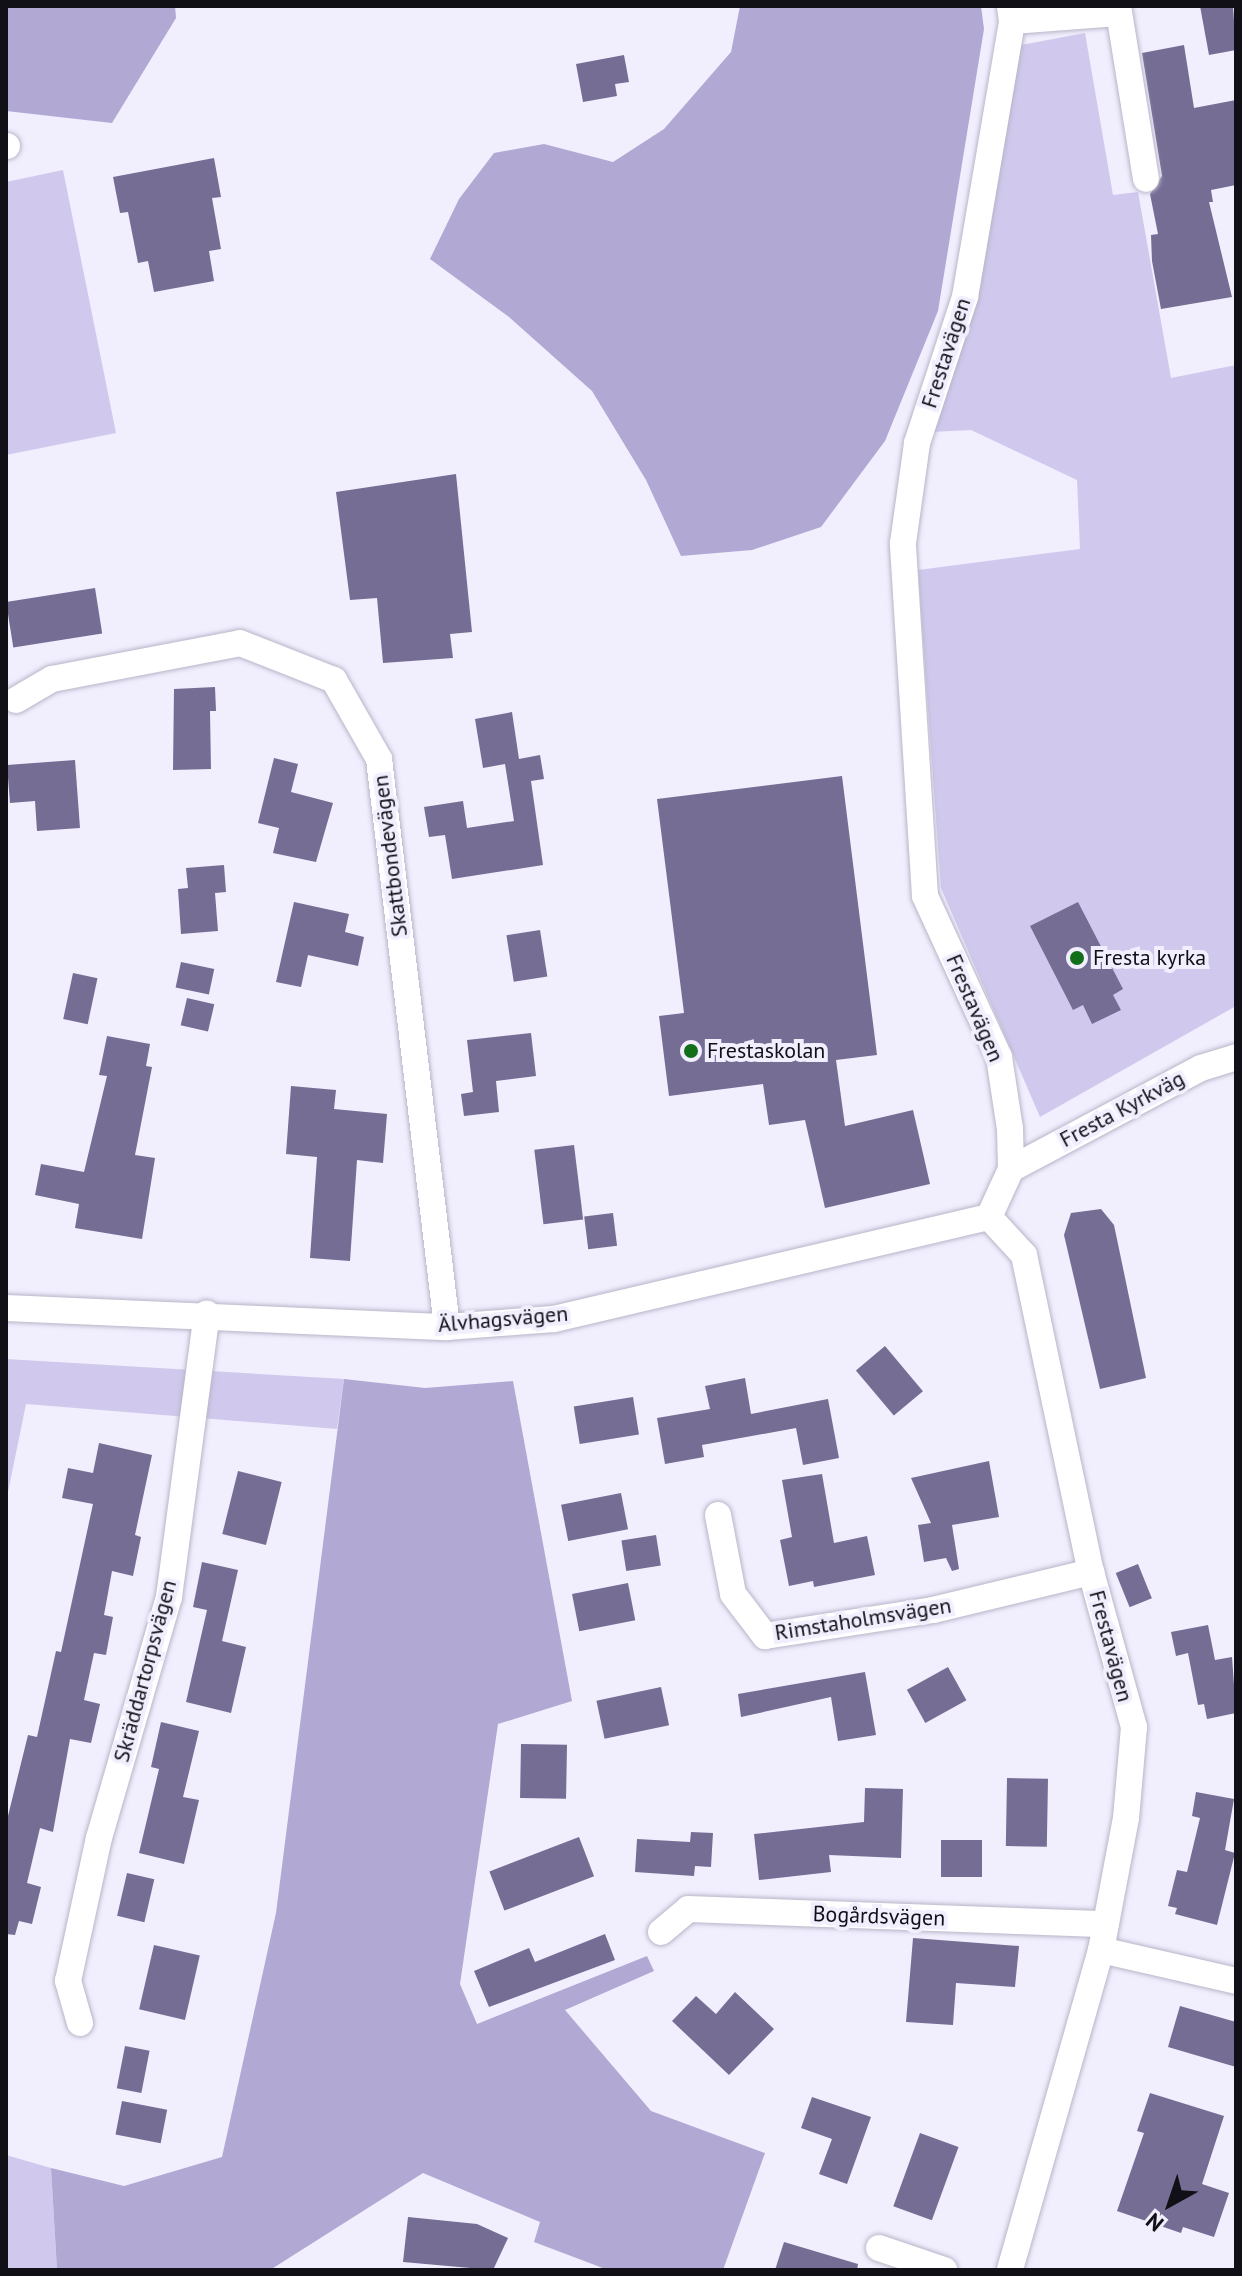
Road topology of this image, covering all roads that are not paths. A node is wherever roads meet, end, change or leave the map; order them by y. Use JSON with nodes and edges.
{"nodes":[{"id":1,"x":1118,"y":10,"type":"edge"},
{"id":2,"x":1011,"y":14,"type":"edge"},
{"id":3,"x":1146,"y":179,"type":"dead end"},
{"id":4,"x":16,"y":700,"type":"dead end"},
{"id":5,"x":1236,"y":1057,"type":"edge"},
{"id":6,"x":1011,"y":1169,"type":"junction"},
{"id":7,"x":989,"y":1217,"type":"junction"},
{"id":8,"x":6,"y":1308,"type":"edge"},
{"id":9,"x":207,"y":1314,"type":"junction"},
{"id":10,"x":447,"y":1327,"type":"junction"},
{"id":11,"x":718,"y":1515,"type":"dead end"},
{"id":12,"x":1091,"y":1572,"type":"junction"},
{"id":13,"x":1106,"y":1924,"type":"junction"},
{"id":14,"x":661,"y":1932,"type":"dead end"},
{"id":15,"x":1101,"y":1950,"type":"junction"},
{"id":16,"x":1236,"y":1981,"type":"edge"},
{"id":17,"x":80,"y":2023,"type":"dead end"},
{"id":18,"x":879,"y":2248,"type":"dead end"},
{"id":19,"x":944,"y":2270,"type":"edge"},
{"id":20,"x":1010,"y":2270,"type":"edge"}],
"edges":[{"from":1,"to":2,"type":"street"},
{"from":1,"to":3,"type":"street"},
{"from":2,"to":6,"type":"street","name":"Frestavägen"},
{"from":4,"to":10,"type":"street","name":"Skattbondevägen"},
{"from":5,"to":6,"type":"street","name":"Fresta Kyrkväg"},
{"from":6,"to":7,"type":"street"},
{"from":7,"to":10,"type":"street","name":"Älvhagsvägen"},
{"from":7,"to":12,"type":"street","name":"Frestavägen"},
{"from":8,"to":9,"type":"street","name":"Älvhagsvägen"},
{"from":9,"to":10,"type":"street","name":"Älvhagsvägen"},
{"from":9,"to":17,"type":"street","name":"Skräddartorpsvägen"},
{"from":11,"to":12,"type":"street","name":"Rimstaholmsvägen"},
{"from":12,"to":13,"type":"street","name":"Frestavägen"},
{"from":13,"to":14,"type":"street","name":"Bogårdsvägen"},
{"from":13,"to":15,"type":"street","name":"Frestavägen"},
{"from":15,"to":16,"type":"street"},
{"from":15,"to":20,"type":"street","name":"Frestavägen"},
{"from":18,"to":19,"type":"street"}]}
